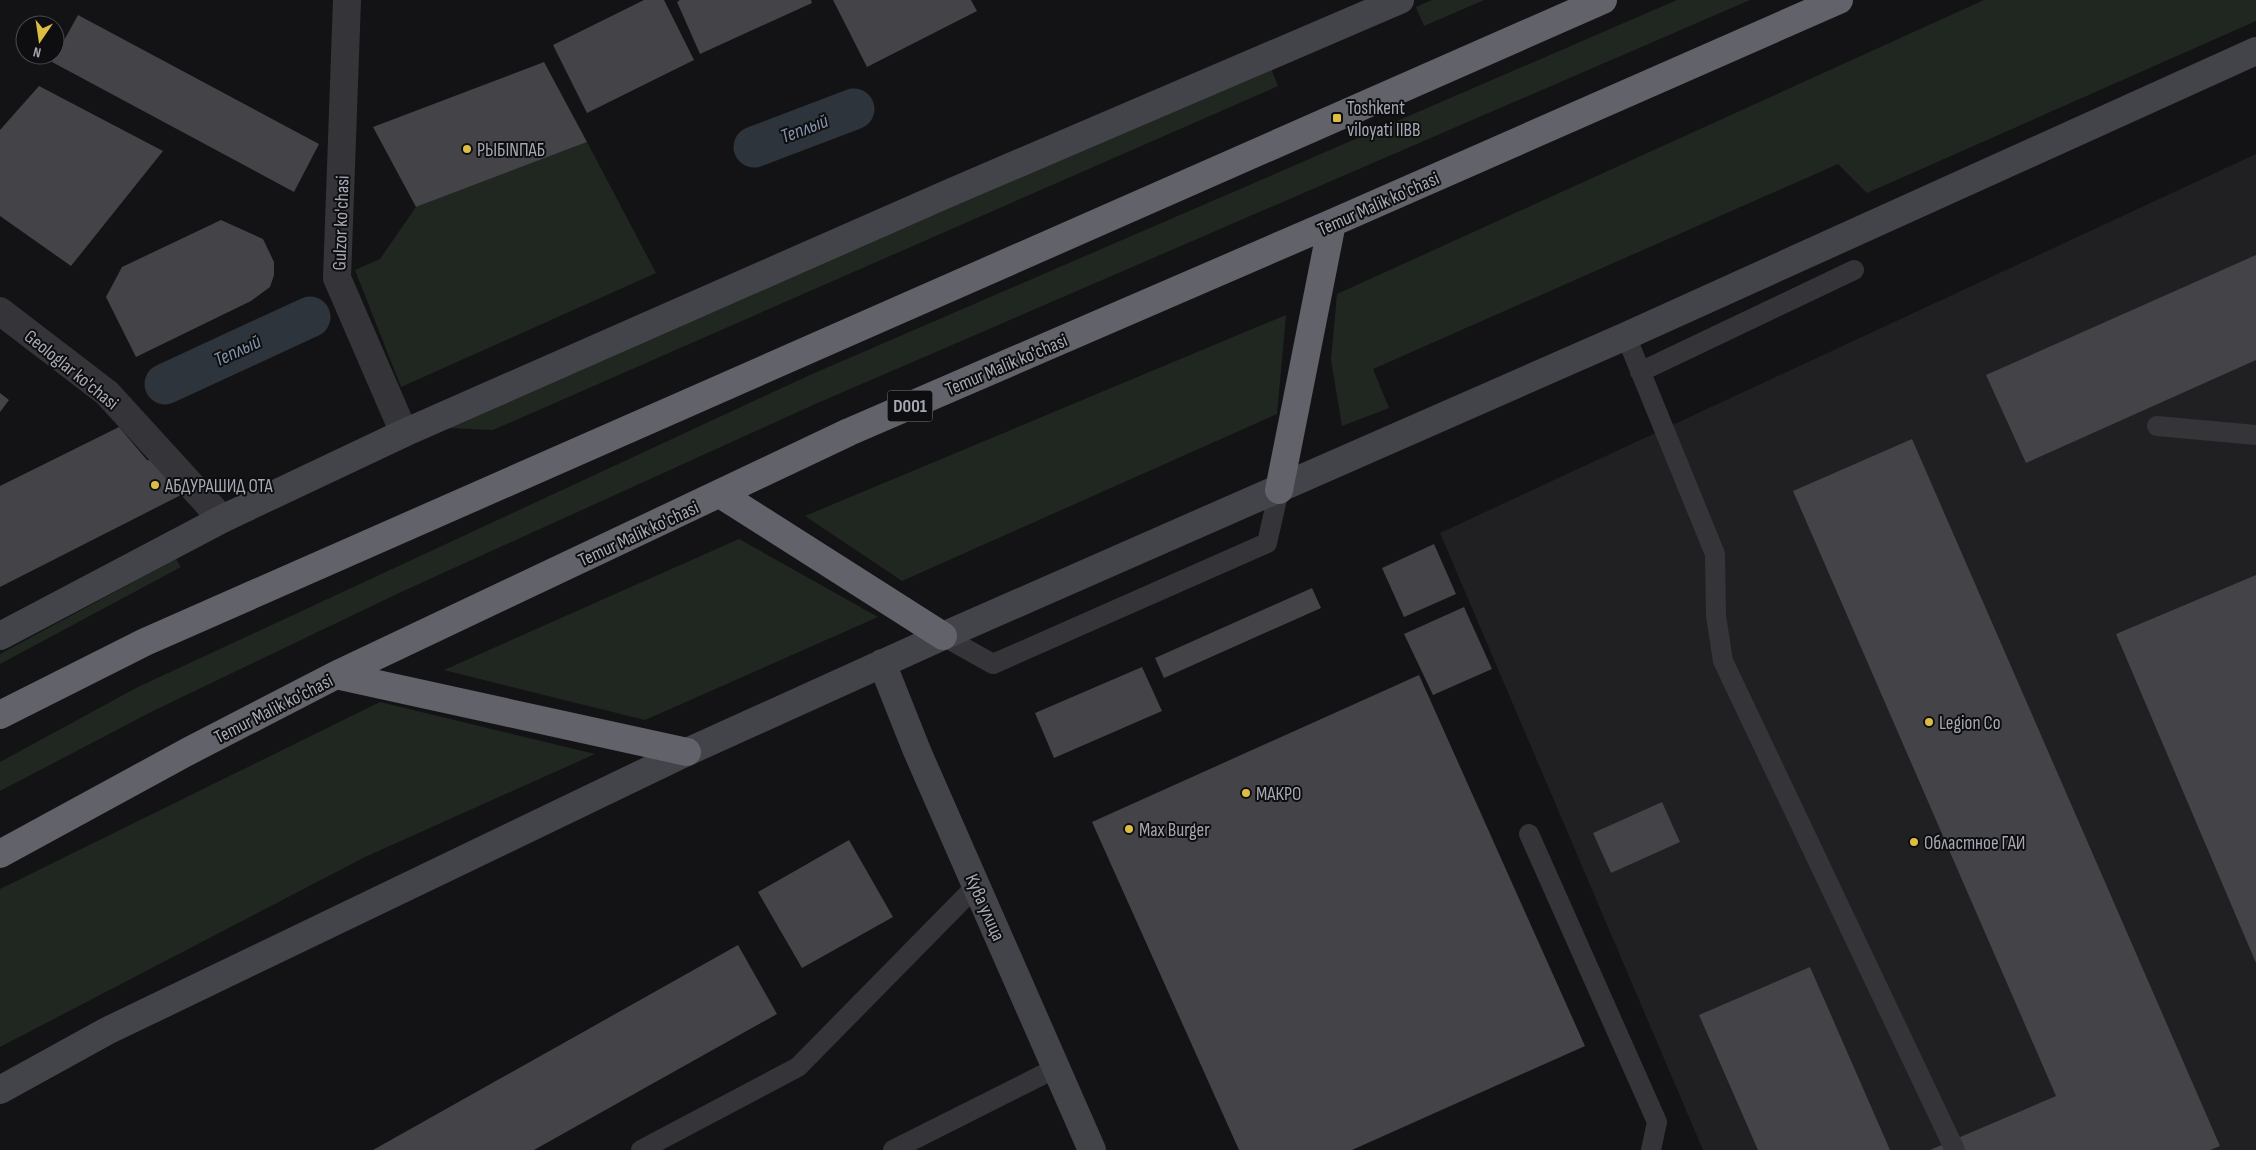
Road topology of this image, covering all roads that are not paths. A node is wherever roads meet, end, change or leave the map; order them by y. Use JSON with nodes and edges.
{"nodes":[{"id":1,"x":347,"y":0,"type":"edge"},
{"id":2,"x":1400,"y":0,"type":"edge"},
{"id":3,"x":1603,"y":0,"type":"edge"},
{"id":4,"x":1839,"y":0,"type":"edge"},
{"id":5,"x":2256,"y":51,"type":"edge"},
{"id":6,"x":1332,"y":224,"type":"junction"},
{"id":7,"x":1854,"y":270,"type":"dead end"},
{"id":8,"x":0,"y":311,"type":"edge"},
{"id":9,"x":1626,"y":336,"type":"junction"},
{"id":10,"x":1640,"y":372,"type":"junction"},
{"id":11,"x":2157,"y":426,"type":"dead end"},
{"id":12,"x":404,"y":433,"type":"junction"},
{"id":13,"x":2256,"y":435,"type":"edge"},
{"id":14,"x":1279,"y":490,"type":"junction"},
{"id":15,"x":720,"y":494,"type":"junction"},
{"id":16,"x":222,"y":519,"type":"junction"},
{"id":17,"x":0,"y":636,"type":"edge"},
{"id":18,"x":944,"y":636,"type":"junction"},
{"id":19,"x":882,"y":663,"type":"junction"},
{"id":20,"x":336,"y":675,"type":"junction"},
{"id":21,"x":0,"y":715,"type":"edge"},
{"id":22,"x":687,"y":752,"type":"junction"},
{"id":23,"x":1530,"y":834,"type":"dead end"},
{"id":24,"x":0,"y":854,"type":"edge"},
{"id":25,"x":976,"y":886,"type":"junction"},
{"id":26,"x":1056,"y":1068,"type":"junction"},
{"id":27,"x":0,"y":1090,"type":"edge"},
{"id":28,"x":641,"y":1150,"type":"edge"},
{"id":29,"x":893,"y":1150,"type":"edge"},
{"id":30,"x":1092,"y":1150,"type":"edge"},
{"id":31,"x":1651,"y":1150,"type":"edge"},
{"id":32,"x":1955,"y":1150,"type":"edge"}],
"edges":[{"from":1,"to":12,"type":"street","name":"Gulzor ko'chasi"},
{"from":2,"to":12,"type":"street"},
{"from":3,"to":21,"type":"highway"},
{"from":4,"to":6,"type":"highway","name":"Temur Malik ko'chasi","number":"D001"},
{"from":5,"to":9,"type":"street"},
{"from":6,"to":14,"type":"highway"},
{"from":6,"to":15,"type":"highway","name":"Temur Malik ko'chasi","number":"D001"},
{"from":7,"to":10,"type":"lane"},
{"from":8,"to":16,"type":"street","name":"Geologlar ko'chasi"},
{"from":9,"to":10,"type":"lane"},
{"from":9,"to":14,"type":"street"},
{"from":10,"to":32,"type":"lane"},
{"from":11,"to":13,"type":"lane"},
{"from":12,"to":16,"type":"street"},
{"from":14,"to":18,"type":"street"},
{"from":14,"to":18,"type":"lane"},
{"from":15,"to":18,"type":"highway"},
{"from":15,"to":20,"type":"highway","name":"Temur Malik ko'chasi","number":"D001"},
{"from":16,"to":17,"type":"street"},
{"from":18,"to":19,"type":"street"},
{"from":19,"to":22,"type":"street"},
{"from":19,"to":25,"type":"street","name":"Кува улица"},
{"from":20,"to":22,"type":"highway"},
{"from":20,"to":24,"type":"highway","name":"Temur Malik ko'chasi","number":"D001"},
{"from":22,"to":27,"type":"street"},
{"from":23,"to":31,"type":"lane"},
{"from":25,"to":26,"type":"street","name":"Кува улица"},
{"from":25,"to":28,"type":"lane"},
{"from":26,"to":29,"type":"lane"},
{"from":26,"to":30,"type":"street","name":"Кува улица"}]}
